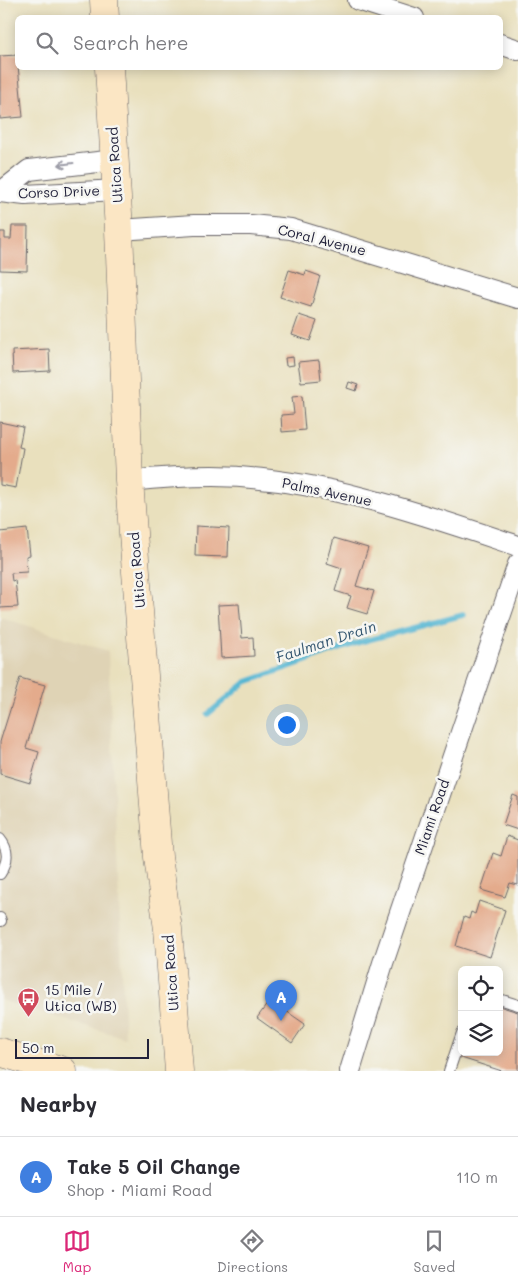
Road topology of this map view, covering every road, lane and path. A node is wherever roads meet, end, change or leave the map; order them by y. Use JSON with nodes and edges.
{"nodes":[{"id":1,"x":104,"y":0,"type":"edge"},
{"id":2,"x":358,"y":0,"type":"edge"},
{"id":3,"x":105,"y":15,"type":"edge"},
{"id":4,"x":405,"y":15,"type":"edge"},
{"id":5,"x":503,"y":45,"type":"edge"},
{"id":6,"x":518,"y":50,"type":"edge"},
{"id":7,"x":109,"y":70,"type":"edge"},
{"id":8,"x":115,"y":160,"type":"junction"},
{"id":9,"x":117,"y":190,"type":"junction"},
{"id":10,"x":0,"y":192,"type":"edge"},
{"id":11,"x":119,"y":230,"type":"junction"},
{"id":12,"x":518,"y":298,"type":"edge"},
{"id":13,"x":130,"y":481,"type":"junction"},
{"id":14,"x":518,"y":546,"type":"edge"},
{"id":15,"x":518,"y":564,"type":"edge"},
{"id":16,"x":0,"y":839,"type":"edge"},
{"id":17,"x":0,"y":874,"type":"edge"},
{"id":18,"x":503,"y":1000,"type":"edge"},
{"id":19,"x":518,"y":1005,"type":"edge"},
{"id":20,"x":458,"y":1044,"type":"edge"},
{"id":21,"x":0,"y":1052,"type":"edge"},
{"id":22,"x":63,"y":1071,"type":"edge"},
{"id":23,"x":179,"y":1071,"type":"edge"},
{"id":24,"x":350,"y":1071,"type":"edge"},
{"id":25,"x":449,"y":1071,"type":"edge"}],
"edges":[{"from":1,"to":3,"type":"main road"},
{"from":2,"to":4,"type":"street"},
{"from":5,"to":6,"type":"street"},
{"from":7,"to":8,"type":"main road","name":"Utica Road"},
{"from":8,"to":9,"type":"main road","name":"Utica Road"},
{"from":8,"to":10,"type":"street","name":"Corso Drive","one_way":true},
{"from":9,"to":10,"type":"street","name":"Corso Drive"},
{"from":9,"to":11,"type":"main road","name":"Utica Road"},
{"from":11,"to":12,"type":"street","name":"Coral Avenue"},
{"from":11,"to":13,"type":"main road","name":"Utica Road"},
{"from":13,"to":14,"type":"street","name":"Palms Avenue"},
{"from":13,"to":23,"type":"main road","name":"Utica Road"},
{"from":15,"to":24,"type":"street","name":"Miami Road"},
{"from":16,"to":17,"type":"lane"},
{"from":18,"to":19,"type":"lane"},
{"from":20,"to":25,"type":"lane"},
{"from":21,"to":22,"type":"main road"}]}
